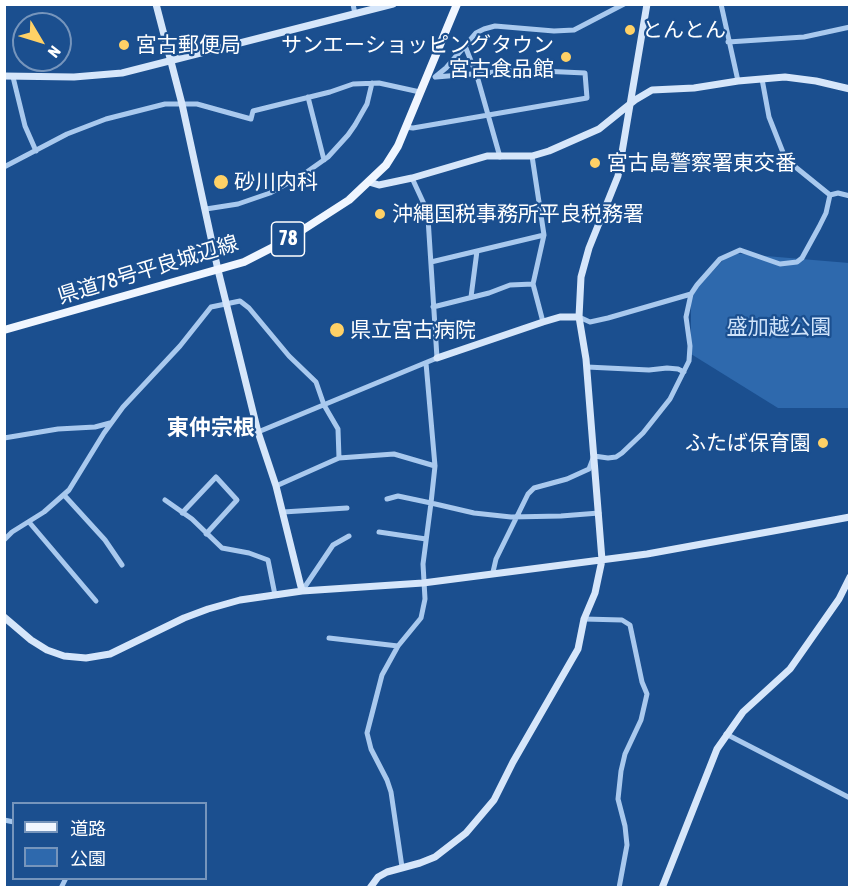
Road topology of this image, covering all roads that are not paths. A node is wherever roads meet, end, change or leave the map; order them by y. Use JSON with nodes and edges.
{"nodes":[{"id":1,"x":156,"y":4,"type":"edge"},
{"id":2,"x":353,"y":4,"type":"edge"},
{"id":3,"x":393,"y":4,"type":"edge"},
{"id":4,"x":457,"y":4,"type":"edge"},
{"id":5,"x":624,"y":4,"type":"edge"},
{"id":6,"x":647,"y":4,"type":"edge"},
{"id":7,"x":721,"y":4,"type":"edge"},
{"id":8,"x":355,"y":14,"type":"junction"},
{"id":9,"x":849,"y":27,"type":"edge"},
{"id":10,"x":728,"y":42,"type":"junction"},
{"id":11,"x":465,"y":45,"type":"junction"},
{"id":12,"x":171,"y":60,"type":"junction"},
{"id":13,"x":476,"y":73,"type":"junction"},
{"id":14,"x":4,"y":76,"type":"edge"},
{"id":15,"x":13,"y":77,"type":"junction"},
{"id":16,"x":426,"y":77,"type":"junction"},
{"id":17,"x":436,"y":77,"type":"junction"},
{"id":18,"x":762,"y":79,"type":"junction"},
{"id":19,"x":738,"y":81,"type":"junction"},
{"id":20,"x":372,"y":83,"type":"junction"},
{"id":21,"x":849,"y":89,"type":"edge"},
{"id":22,"x":420,"y":92,"type":"junction"},
{"id":23,"x":308,"y":97,"type":"junction"},
{"id":24,"x":182,"y":104,"type":"junction"},
{"id":25,"x":630,"y":105,"type":"junction"},
{"id":26,"x":488,"y":116,"type":"junction"},
{"id":27,"x":405,"y":127,"type":"junction"},
{"id":28,"x":36,"y":151,"type":"junction"},
{"id":29,"x":532,"y":156,"type":"junction"},
{"id":30,"x":500,"y":157,"type":"junction"},
{"id":31,"x":324,"y":160,"type":"junction"},
{"id":32,"x":4,"y":167,"type":"edge"},
{"id":33,"x":412,"y":178,"type":"junction"},
{"id":34,"x":369,"y":182,"type":"junction"},
{"id":35,"x":830,"y":195,"type":"junction"},
{"id":36,"x":849,"y":196,"type":"edge"},
{"id":37,"x":206,"y":209,"type":"junction"},
{"id":38,"x":544,"y":235,"type":"junction"},
{"id":39,"x":477,"y":251,"type":"junction"},
{"id":40,"x":431,"y":262,"type":"junction"},
{"id":41,"x":218,"y":270,"type":"junction"},
{"id":42,"x":533,"y":284,"type":"junction"},
{"id":43,"x":691,"y":294,"type":"junction"},
{"id":44,"x":471,"y":297,"type":"junction"},
{"id":45,"x":227,"y":303,"type":"junction"},
{"id":46,"x":433,"y":307,"type":"junction"},
{"id":47,"x":579,"y":317,"type":"junction"},
{"id":48,"x":543,"y":322,"type":"junction"},
{"id":49,"x":4,"y":330,"type":"edge"},
{"id":50,"x":437,"y":358,"type":"junction"},
{"id":51,"x":426,"y":363,"type":"junction"},
{"id":52,"x":587,"y":367,"type":"junction"},
{"id":53,"x":684,"y":372,"type":"junction"},
{"id":54,"x":324,"y":405,"type":"junction"},
{"id":55,"x":112,"y":423,"type":"junction"},
{"id":56,"x":258,"y":432,"type":"junction"},
{"id":57,"x":4,"y":438,"type":"edge"},
{"id":58,"x":594,"y":456,"type":"junction"},
{"id":59,"x":339,"y":458,"type":"junction"},
{"id":60,"x":435,"y":466,"type":"junction"},
{"id":61,"x":276,"y":486,"type":"junction"},
{"id":62,"x":64,"y":495,"type":"junction"},
{"id":63,"x":165,"y":500,"type":"dead end"},
{"id":64,"x":387,"y":500,"type":"dead end"},
{"id":65,"x":431,"y":503,"type":"junction"},
{"id":66,"x":347,"y":508,"type":"dead end"},
{"id":67,"x":283,"y":512,"type":"junction"},
{"id":68,"x":182,"y":513,"type":"junction"},
{"id":69,"x":599,"y":513,"type":"junction"},
{"id":70,"x":517,"y":517,"type":"junction"},
{"id":71,"x":849,"y":517,"type":"edge"},
{"id":72,"x":29,"y":522,"type":"junction"},
{"id":73,"x":379,"y":532,"type":"dead end"},
{"id":74,"x":206,"y":534,"type":"junction"},
{"id":75,"x":350,"y":537,"type":"dead end"},
{"id":76,"x":4,"y":540,"type":"edge"},
{"id":77,"x":426,"y":540,"type":"junction"},
{"id":78,"x":602,"y":560,"type":"junction"},
{"id":79,"x":122,"y":565,"type":"dead end"},
{"id":80,"x":493,"y":572,"type":"junction"},
{"id":81,"x":849,"y":577,"type":"edge"},
{"id":82,"x":423,"y":583,"type":"junction"},
{"id":83,"x":302,"y":591,"type":"junction"},
{"id":84,"x":275,"y":595,"type":"junction"},
{"id":85,"x":96,"y":601,"type":"dead end"},
{"id":86,"x":4,"y":617,"type":"edge"},
{"id":87,"x":584,"y":619,"type":"junction"},
{"id":88,"x":329,"y":638,"type":"dead end"},
{"id":89,"x":398,"y":646,"type":"junction"},
{"id":90,"x":726,"y":734,"type":"junction"},
{"id":91,"x":849,"y":798,"type":"edge"},
{"id":92,"x":402,"y":867,"type":"junction"},
{"id":93,"x":370,"y":888,"type":"edge"},
{"id":94,"x":619,"y":888,"type":"edge"},
{"id":95,"x":662,"y":888,"type":"edge"}],
"edges":[{"from":1,"to":12,"type":"street"},
{"from":2,"to":8,"type":"street"},
{"from":3,"to":8,"type":"street"},
{"from":4,"to":16,"type":"main road","name":"県道78号平良城辺線","number":"78"},
{"from":5,"to":11,"type":"street"},
{"from":6,"to":25,"type":"street"},
{"from":7,"to":10,"type":"street"},
{"from":8,"to":12,"type":"street"},
{"from":9,"to":10,"type":"street"},
{"from":10,"to":19,"type":"street"},
{"from":11,"to":13,"type":"street"},
{"from":11,"to":17,"type":"street"},
{"from":12,"to":15,"type":"street"},
{"from":12,"to":24,"type":"street"},
{"from":13,"to":17,"type":"street"},
{"from":13,"to":26,"type":"street"},
{"from":13,"to":26,"type":"street"},
{"from":14,"to":15,"type":"street"},
{"from":15,"to":28,"type":"street"},
{"from":16,"to":17,"type":"street"},
{"from":16,"to":22,"type":"main road","name":"県道78号平良城辺線","number":"78"},
{"from":18,"to":19,"type":"street"},
{"from":18,"to":21,"type":"street"},
{"from":18,"to":35,"type":"street"},
{"from":19,"to":25,"type":"street"},
{"from":20,"to":22,"type":"street"},
{"from":20,"to":23,"type":"street"},
{"from":20,"to":31,"type":"street"},
{"from":22,"to":27,"type":"main road","name":"県道78号平良城辺線","number":"78"},
{"from":23,"to":24,"type":"street"},
{"from":23,"to":31,"type":"street"},
{"from":24,"to":28,"type":"street"},
{"from":24,"to":37,"type":"street"},
{"from":25,"to":29,"type":"street"},
{"from":25,"to":47,"type":"street"},
{"from":26,"to":27,"type":"street"},
{"from":26,"to":30,"type":"street"},
{"from":27,"to":34,"type":"main road","name":"県道78号平良城辺線","number":"78"},
{"from":28,"to":32,"type":"street"},
{"from":29,"to":30,"type":"street"},
{"from":29,"to":38,"type":"street"},
{"from":30,"to":33,"type":"street"},
{"from":31,"to":37,"type":"street"},
{"from":33,"to":34,"type":"street"},
{"from":33,"to":40,"type":"street"},
{"from":34,"to":41,"type":"main road","name":"県道78号平良城辺線","number":"78"},
{"from":35,"to":36,"type":"street"},
{"from":35,"to":43,"type":"street"},
{"from":37,"to":41,"type":"street"},
{"from":38,"to":39,"type":"street"},
{"from":38,"to":42,"type":"street"},
{"from":39,"to":40,"type":"street"},
{"from":39,"to":44,"type":"street"},
{"from":40,"to":46,"type":"street"},
{"from":41,"to":45,"type":"street"},
{"from":41,"to":49,"type":"main road","name":"県道78号平良城辺線","number":"78"},
{"from":42,"to":44,"type":"street"},
{"from":42,"to":48,"type":"street"},
{"from":43,"to":47,"type":"street"},
{"from":43,"to":53,"type":"street"},
{"from":44,"to":46,"type":"street"},
{"from":45,"to":54,"type":"street"},
{"from":45,"to":55,"type":"street"},
{"from":45,"to":56,"type":"street"},
{"from":46,"to":50,"type":"street"},
{"from":47,"to":48,"type":"street"},
{"from":47,"to":52,"type":"street"},
{"from":48,"to":50,"type":"street"},
{"from":50,"to":51,"type":"street"},
{"from":51,"to":54,"type":"street"},
{"from":51,"to":60,"type":"street"},
{"from":52,"to":53,"type":"street"},
{"from":52,"to":58,"type":"street"},
{"from":53,"to":58,"type":"street"},
{"from":54,"to":56,"type":"street"},
{"from":54,"to":59,"type":"street"},
{"from":55,"to":57,"type":"street"},
{"from":55,"to":62,"type":"street"},
{"from":56,"to":61,"type":"street"},
{"from":58,"to":69,"type":"street"},
{"from":58,"to":70,"type":"street"},
{"from":59,"to":60,"type":"street"},
{"from":59,"to":61,"type":"street"},
{"from":60,"to":65,"type":"street"},
{"from":61,"to":67,"type":"street"},
{"from":62,"to":72,"type":"street"},
{"from":62,"to":79,"type":"street"},
{"from":63,"to":68,"type":"street"},
{"from":64,"to":65,"type":"street"},
{"from":65,"to":70,"type":"street"},
{"from":65,"to":77,"type":"street"},
{"from":66,"to":67,"type":"street"},
{"from":67,"to":83,"type":"street"},
{"from":68,"to":74,"type":"street"},
{"from":68,"to":74,"type":"street"},
{"from":69,"to":70,"type":"street"},
{"from":69,"to":78,"type":"street"},
{"from":70,"to":80,"type":"street"},
{"from":71,"to":78,"type":"street"},
{"from":72,"to":76,"type":"street"},
{"from":72,"to":85,"type":"street"},
{"from":73,"to":77,"type":"street"},
{"from":74,"to":84,"type":"street"},
{"from":75,"to":83,"type":"street"},
{"from":77,"to":82,"type":"street"},
{"from":78,"to":80,"type":"street"},
{"from":78,"to":87,"type":"street"},
{"from":80,"to":82,"type":"street"},
{"from":81,"to":90,"type":"street"},
{"from":82,"to":83,"type":"street"},
{"from":82,"to":89,"type":"street"},
{"from":83,"to":84,"type":"street"},
{"from":84,"to":86,"type":"street"},
{"from":87,"to":92,"type":"street"},
{"from":87,"to":94,"type":"street"},
{"from":88,"to":89,"type":"street"},
{"from":89,"to":92,"type":"street"},
{"from":90,"to":91,"type":"street"},
{"from":90,"to":95,"type":"street"},
{"from":92,"to":93,"type":"street"}]}
